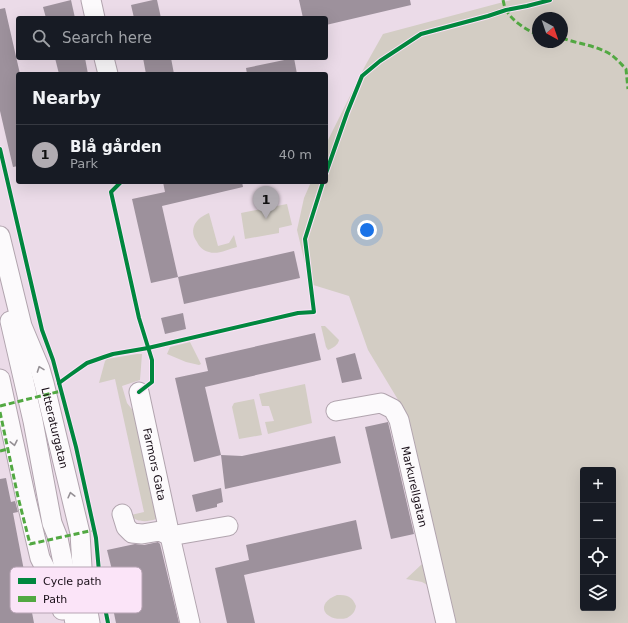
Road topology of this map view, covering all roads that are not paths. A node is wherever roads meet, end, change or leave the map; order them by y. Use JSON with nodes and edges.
{"nodes":[{"id":1,"x":91,"y":0,"type":"edge"},
{"id":2,"x":95,"y":16,"type":"edge"},
{"id":3,"x":104,"y":60,"type":"edge"},
{"id":4,"x":108,"y":72,"type":"edge"},
{"id":5,"x":0,"y":236,"type":"edge"},
{"id":6,"x":0,"y":275,"type":"edge"},
{"id":7,"x":0,"y":379,"type":"edge"},
{"id":8,"x":139,"y":392,"type":"dead end"},
{"id":9,"x":336,"y":411,"type":"dead end"},
{"id":10,"x":122,"y":514,"type":"dead end"},
{"id":11,"x":228,"y":526,"type":"dead end"},
{"id":12,"x":170,"y":536,"type":"junction"},
{"id":13,"x":45,"y":567,"type":"edge"},
{"id":14,"x":64,"y":567,"type":"edge"},
{"id":15,"x":82,"y":567,"type":"edge"},
{"id":16,"x":62,"y":613,"type":"edge"},
{"id":17,"x":74,"y":613,"type":"edge"},
{"id":18,"x":88,"y":613,"type":"edge"},
{"id":19,"x":65,"y":623,"type":"edge"},
{"id":20,"x":76,"y":623,"type":"edge"},
{"id":21,"x":90,"y":623,"type":"edge"},
{"id":22,"x":190,"y":623,"type":"edge"},
{"id":23,"x":446,"y":623,"type":"edge"}],
"edges":[{"from":1,"to":2,"type":"street"},
{"from":3,"to":4,"type":"street"},
{"from":15,"to":5,"type":"street","name":"Litteraturgatan","one_way":true},
{"from":6,"to":14,"type":"street"},
{"from":7,"to":13,"type":"street","one_way":true},
{"from":8,"to":12,"type":"street","name":"Farmors Gata"},
{"from":9,"to":23,"type":"street","name":"Markurellgatan"},
{"from":10,"to":12,"type":"street"},
{"from":11,"to":12,"type":"street"},
{"from":12,"to":22,"type":"street","name":"Farmors Gata"},
{"from":16,"to":19,"type":"street","one_way":true},
{"from":17,"to":20,"type":"street"},
{"from":21,"to":18,"type":"street","name":"Litteraturgatan","one_way":true}]}
